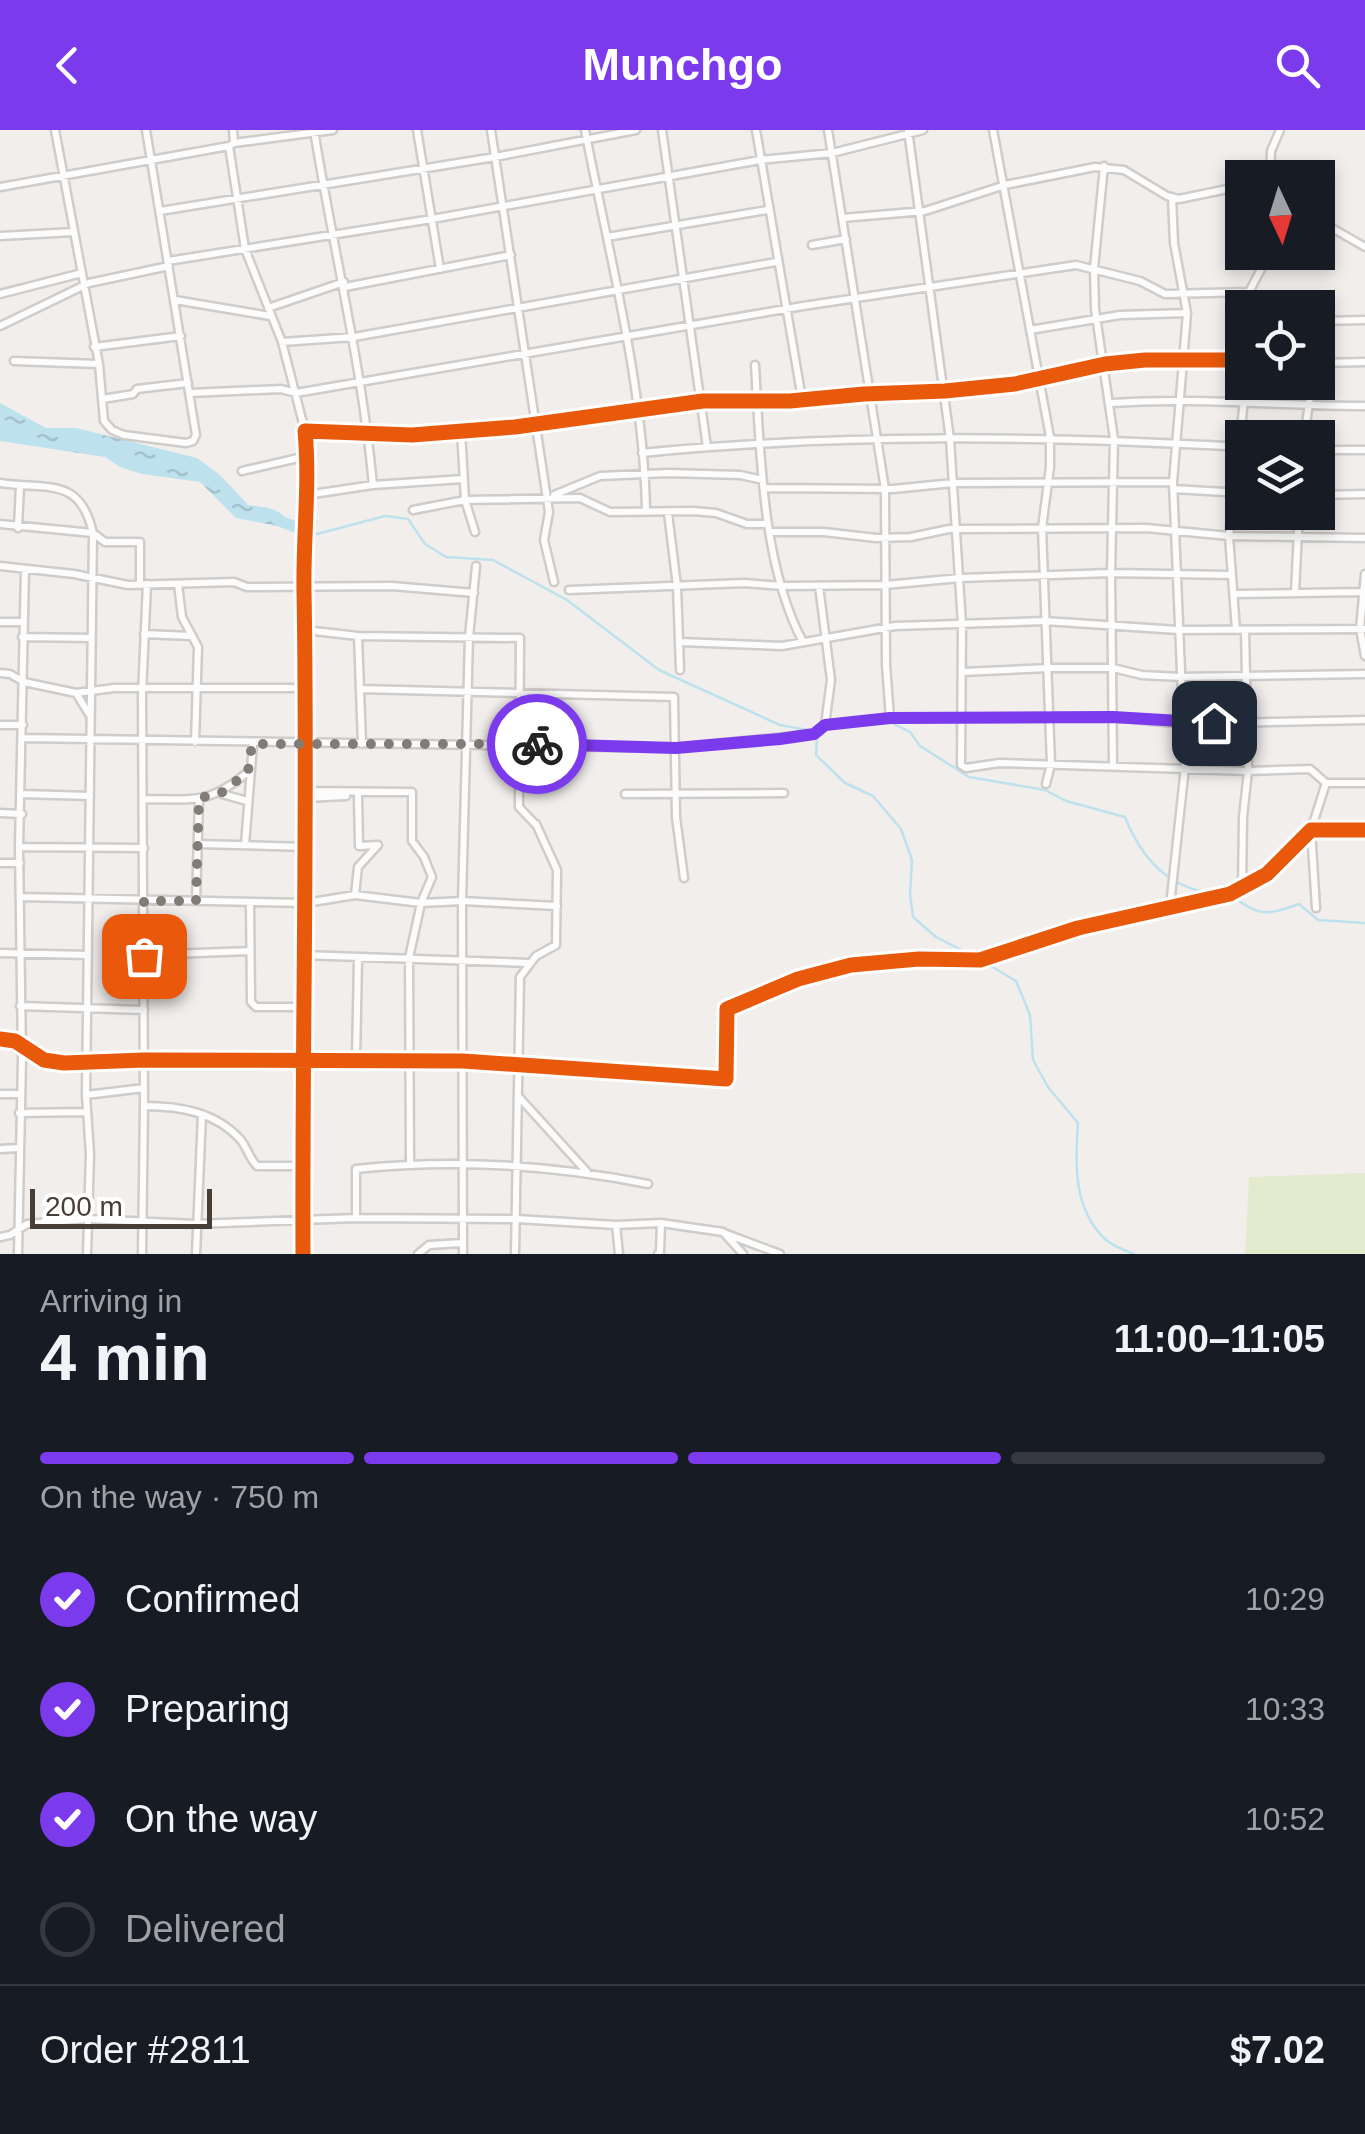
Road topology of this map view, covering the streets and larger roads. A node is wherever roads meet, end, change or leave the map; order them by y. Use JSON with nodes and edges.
{"nodes":[{"id":1,"x":55,"y":130,"type":"edge"},
{"id":2,"x":146,"y":130,"type":"edge"},
{"id":3,"x":232,"y":130,"type":"edge"},
{"id":4,"x":333,"y":130,"type":"edge"},
{"id":5,"x":417,"y":130,"type":"edge"},
{"id":6,"x":491,"y":130,"type":"edge"},
{"id":7,"x":636,"y":130,"type":"edge"},
{"id":8,"x":662,"y":130,"type":"edge"},
{"id":9,"x":756,"y":130,"type":"edge"},
{"id":10,"x":828,"y":130,"type":"edge"},
{"id":11,"x":924,"y":130,"type":"edge"},
{"id":12,"x":993,"y":130,"type":"edge"},
{"id":13,"x":1280,"y":130,"type":"edge"},
{"id":14,"x":314,"y":132,"type":"edge"},
{"id":15,"x":908,"y":132,"type":"edge"},
{"id":16,"x":586,"y":134,"type":"edge"},
{"id":17,"x":231,"y":145,"type":"junction"},
{"id":18,"x":832,"y":153,"type":"junction"},
{"id":19,"x":495,"y":157,"type":"junction"},
{"id":20,"x":151,"y":159,"type":"junction"},
{"id":21,"x":760,"y":160,"type":"junction"},
{"id":22,"x":1271,"y":160,"type":"edge"},
{"id":23,"x":1104,"y":166,"type":"junction"},
{"id":24,"x":424,"y":167,"type":"junction"},
{"id":25,"x":670,"y":175,"type":"junction"},
{"id":26,"x":62,"y":176,"type":"junction"},
{"id":27,"x":323,"y":184,"type":"junction"},
{"id":28,"x":1004,"y":184,"type":"junction"},
{"id":29,"x":0,"y":187,"type":"edge"},
{"id":30,"x":596,"y":187,"type":"junction"},
{"id":31,"x":1225,"y":190,"type":"edge"},
{"id":32,"x":236,"y":196,"type":"junction"},
{"id":33,"x":1172,"y":198,"type":"junction"},
{"id":34,"x":503,"y":204,"type":"junction"},
{"id":35,"x":768,"y":210,"type":"junction"},
{"id":36,"x":160,"y":211,"type":"junction"},
{"id":37,"x":917,"y":212,"type":"junction"},
{"id":38,"x":842,"y":218,"type":"junction"},
{"id":39,"x":432,"y":219,"type":"junction"},
{"id":40,"x":677,"y":224,"type":"junction"},
{"id":41,"x":1335,"y":229,"type":"edge"},
{"id":42,"x":74,"y":232,"type":"junction"},
{"id":43,"x":331,"y":235,"type":"junction"},
{"id":44,"x":0,"y":236,"type":"edge"},
{"id":45,"x":607,"y":238,"type":"junction"},
{"id":46,"x":846,"y":239,"type":"junction"},
{"id":47,"x":812,"y":245,"type":"dead end"},
{"id":48,"x":1365,"y":246,"type":"edge"},
{"id":49,"x":244,"y":249,"type":"junction"},
{"id":50,"x":511,"y":255,"type":"junction"},
{"id":51,"x":776,"y":262,"type":"junction"},
{"id":52,"x":168,"y":263,"type":"junction"},
{"id":53,"x":1094,"y":268,"type":"junction"},
{"id":54,"x":440,"y":269,"type":"junction"},
{"id":55,"x":82,"y":273,"type":"junction"},
{"id":56,"x":1020,"y":274,"type":"junction"},
{"id":57,"x":684,"y":278,"type":"junction"},
{"id":58,"x":344,"y":285,"type":"junction"},
{"id":59,"x":84,"y":287,"type":"junction"},
{"id":60,"x":931,"y":288,"type":"junction"},
{"id":61,"x":619,"y":293,"type":"junction"},
{"id":62,"x":1225,"y":293,"type":"edge"},
{"id":63,"x":0,"y":294,"type":"edge"},
{"id":64,"x":1185,"y":294,"type":"junction"},
{"id":65,"x":175,"y":300,"type":"junction"},
{"id":66,"x":855,"y":300,"type":"junction"},
{"id":67,"x":518,"y":309,"type":"junction"},
{"id":68,"x":785,"y":310,"type":"junction"},
{"id":69,"x":270,"y":312,"type":"junction"},
{"id":70,"x":1188,"y":313,"type":"junction"},
{"id":71,"x":1096,"y":319,"type":"junction"},
{"id":72,"x":1365,"y":320,"type":"edge"},
{"id":73,"x":1335,"y":321,"type":"edge"},
{"id":74,"x":0,"y":326,"type":"edge"},
{"id":75,"x":690,"y":326,"type":"junction"},
{"id":76,"x":1030,"y":330,"type":"junction"},
{"id":77,"x":181,"y":336,"type":"junction"},
{"id":78,"x":354,"y":337,"type":"junction"},
{"id":79,"x":626,"y":338,"type":"junction"},
{"id":80,"x":282,"y":342,"type":"junction"},
{"id":81,"x":94,"y":347,"type":"junction"},
{"id":82,"x":525,"y":356,"type":"junction"},
{"id":83,"x":1184,"y":358,"type":"junction"},
{"id":84,"x":1225,"y":359,"type":"edge"},
{"id":85,"x":14,"y":361,"type":"dead end"},
{"id":86,"x":1365,"y":362,"type":"edge"},
{"id":87,"x":1335,"y":363,"type":"edge"},
{"id":88,"x":99,"y":364,"type":"junction"},
{"id":89,"x":1105,"y":364,"type":"junction"},
{"id":90,"x":756,"y":365,"type":"dead end"},
{"id":91,"x":1038,"y":379,"type":"junction"},
{"id":92,"x":188,"y":382,"type":"junction"},
{"id":93,"x":360,"y":383,"type":"junction"},
{"id":94,"x":945,"y":392,"type":"junction"},
{"id":95,"x":296,"y":393,"type":"junction"},
{"id":96,"x":190,"y":394,"type":"junction"},
{"id":97,"x":869,"y":394,"type":"junction"},
{"id":98,"x":1182,"y":398,"type":"junction"},
{"id":99,"x":802,"y":399,"type":"junction"},
{"id":100,"x":102,"y":400,"type":"junction"},
{"id":101,"x":1244,"y":400,"type":"edge"},
{"id":102,"x":1310,"y":400,"type":"edge"},
{"id":103,"x":703,"y":401,"type":"junction"},
{"id":104,"x":758,"y":401,"type":"junction"},
{"id":105,"x":1111,"y":403,"type":"junction"},
{"id":106,"x":1243,"y":404,"type":"junction"},
{"id":107,"x":1310,"y":406,"type":"junction"},
{"id":108,"x":1365,"y":406,"type":"edge"},
{"id":109,"x":637,"y":412,"type":"junction"},
{"id":110,"x":1242,"y":420,"type":"edge"},
{"id":111,"x":1307,"y":420,"type":"edge"},
{"id":112,"x":534,"y":423,"type":"junction"},
{"id":113,"x":461,"y":430,"type":"junction"},
{"id":114,"x":304,"y":431,"type":"junction"},
{"id":115,"x":368,"y":434,"type":"junction"},
{"id":116,"x":1050,"y":437,"type":"junction"},
{"id":117,"x":878,"y":439,"type":"junction"},
{"id":118,"x":950,"y":439,"type":"junction"},
{"id":119,"x":1114,"y":439,"type":"junction"},
{"id":120,"x":1174,"y":442,"type":"junction"},
{"id":121,"x":761,"y":443,"type":"junction"},
{"id":122,"x":707,"y":446,"type":"junction"},
{"id":123,"x":1225,"y":446,"type":"edge"},
{"id":124,"x":1335,"y":450,"type":"edge"},
{"id":125,"x":1365,"y":450,"type":"edge"},
{"id":126,"x":642,"y":453,"type":"junction"},
{"id":127,"x":307,"y":456,"type":"junction"},
{"id":128,"x":242,"y":471,"type":"dead end"},
{"id":129,"x":645,"y":474,"type":"junction"},
{"id":130,"x":463,"y":479,"type":"junction"},
{"id":131,"x":1048,"y":481,"type":"junction"},
{"id":132,"x":0,"y":483,"type":"edge"},
{"id":133,"x":953,"y":483,"type":"junction"},
{"id":134,"x":1114,"y":483,"type":"junction"},
{"id":135,"x":764,"y":484,"type":"junction"},
{"id":136,"x":20,"y":486,"type":"junction"},
{"id":137,"x":372,"y":486,"type":"junction"},
{"id":138,"x":1173,"y":486,"type":"junction"},
{"id":139,"x":885,"y":488,"type":"junction"},
{"id":140,"x":1225,"y":491,"type":"edge"},
{"id":141,"x":1365,"y":494,"type":"edge"},
{"id":142,"x":306,"y":495,"type":"junction"},
{"id":143,"x":1335,"y":495,"type":"edge"},
{"id":144,"x":546,"y":498,"type":"junction"},
{"id":145,"x":464,"y":500,"type":"junction"},
{"id":146,"x":646,"y":509,"type":"junction"},
{"id":147,"x":413,"y":510,"type":"dead end"},
{"id":148,"x":668,"y":513,"type":"junction"},
{"id":149,"x":0,"y":524,"type":"edge"},
{"id":150,"x":18,"y":528,"type":"junction"},
{"id":151,"x":769,"y":528,"type":"junction"},
{"id":152,"x":1042,"y":528,"type":"junction"},
{"id":153,"x":1112,"y":528,"type":"junction"},
{"id":154,"x":957,"y":529,"type":"junction"},
{"id":155,"x":1175,"y":530,"type":"junction"},
{"id":156,"x":1229,"y":530,"type":"edge"},
{"id":157,"x":1298,"y":530,"type":"edge"},
{"id":158,"x":475,"y":532,"type":"dead end"},
{"id":159,"x":93,"y":533,"type":"junction"},
{"id":160,"x":1229,"y":536,"type":"junction"},
{"id":161,"x":884,"y":538,"type":"junction"},
{"id":162,"x":1365,"y":538,"type":"edge"},
{"id":163,"x":1298,"y":539,"type":"junction"},
{"id":164,"x":0,"y":566,"type":"edge"},
{"id":165,"x":476,"y":566,"type":"dead end"},
{"id":166,"x":24,"y":568,"type":"junction"},
{"id":167,"x":1111,"y":573,"type":"junction"},
{"id":168,"x":1178,"y":573,"type":"junction"},
{"id":169,"x":1231,"y":575,"type":"junction"},
{"id":170,"x":1044,"y":576,"type":"junction"},
{"id":171,"x":960,"y":578,"type":"junction"},
{"id":172,"x":1365,"y":578,"type":"edge"},
{"id":173,"x":92,"y":579,"type":"junction"},
{"id":174,"x":554,"y":582,"type":"dead end"},
{"id":175,"x":143,"y":584,"type":"junction"},
{"id":176,"x":178,"y":584,"type":"junction"},
{"id":177,"x":885,"y":585,"type":"junction"},
{"id":178,"x":304,"y":586,"type":"junction"},
{"id":179,"x":677,"y":586,"type":"junction"},
{"id":180,"x":782,"y":586,"type":"junction"},
{"id":181,"x":819,"y":586,"type":"junction"},
{"id":182,"x":569,"y":590,"type":"dead end"},
{"id":183,"x":474,"y":592,"type":"junction"},
{"id":184,"x":1295,"y":592,"type":"junction"},
{"id":185,"x":1361,"y":592,"type":"junction"},
{"id":186,"x":1235,"y":594,"type":"junction"},
{"id":187,"x":1045,"y":621,"type":"junction"},
{"id":188,"x":0,"y":622,"type":"edge"},
{"id":189,"x":23,"y":622,"type":"junction"},
{"id":190,"x":1113,"y":623,"type":"junction"},
{"id":191,"x":962,"y":624,"type":"junction"},
{"id":192,"x":886,"y":627,"type":"junction"},
{"id":193,"x":1362,"y":629,"type":"edge"},
{"id":194,"x":305,"y":630,"type":"junction"},
{"id":195,"x":1178,"y":630,"type":"junction"},
{"id":196,"x":1240,"y":630,"type":"junction"},
{"id":197,"x":144,"y":634,"type":"junction"},
{"id":198,"x":192,"y":636,"type":"junction"},
{"id":199,"x":358,"y":636,"type":"junction"},
{"id":200,"x":22,"y":637,"type":"junction"},
{"id":201,"x":469,"y":637,"type":"junction"},
{"id":202,"x":91,"y":638,"type":"junction"},
{"id":203,"x":826,"y":638,"type":"junction"},
{"id":204,"x":680,"y":642,"type":"junction"},
{"id":205,"x":803,"y":642,"type":"junction"},
{"id":206,"x":1365,"y":656,"type":"edge"},
{"id":207,"x":1048,"y":668,"type":"junction"},
{"id":208,"x":1113,"y":668,"type":"junction"},
{"id":209,"x":680,"y":670,"type":"dead end"},
{"id":210,"x":962,"y":672,"type":"junction"},
{"id":211,"x":0,"y":674,"type":"edge"},
{"id":212,"x":1365,"y":674,"type":"edge"},
{"id":213,"x":1180,"y":677,"type":"junction"},
{"id":214,"x":1245,"y":677,"type":"junction"},
{"id":215,"x":24,"y":682,"type":"junction"},
{"id":216,"x":142,"y":688,"type":"junction"},
{"id":217,"x":195,"y":688,"type":"junction"},
{"id":218,"x":307,"y":688,"type":"junction"},
{"id":219,"x":360,"y":689,"type":"junction"},
{"id":220,"x":90,"y":692,"type":"junction"},
{"id":221,"x":522,"y":692,"type":"junction"},
{"id":222,"x":468,"y":693,"type":"junction"},
{"id":223,"x":76,"y":694,"type":"junction"},
{"id":224,"x":90,"y":714,"type":"junction"},
{"id":225,"x":1046,"y":717,"type":"junction"},
{"id":226,"x":1113,"y":717,"type":"junction"},
{"id":227,"x":890,"y":718,"type":"junction"},
{"id":228,"x":959,"y":718,"type":"junction"},
{"id":229,"x":1365,"y":720,"type":"edge"},
{"id":230,"x":1246,"y":722,"type":"junction"},
{"id":231,"x":1182,"y":724,"type":"junction"},
{"id":232,"x":0,"y":725,"type":"edge"},
{"id":233,"x":22,"y":725,"type":"junction"},
{"id":234,"x":825,"y":725,"type":"junction"},
{"id":235,"x":22,"y":738,"type":"junction"},
{"id":236,"x":90,"y":738,"type":"junction"},
{"id":237,"x":143,"y":742,"type":"junction"},
{"id":238,"x":194,"y":742,"type":"junction"},
{"id":239,"x":252,"y":744,"type":"junction"},
{"id":240,"x":306,"y":744,"type":"junction"},
{"id":241,"x":362,"y":744,"type":"junction"},
{"id":242,"x":466,"y":744,"type":"junction"},
{"id":243,"x":517,"y":744,"type":"junction"},
{"id":244,"x":676,"y":748,"type":"junction"},
{"id":245,"x":1050,"y":764,"type":"junction"},
{"id":246,"x":1113,"y":764,"type":"junction"},
{"id":247,"x":1185,"y":767,"type":"junction"},
{"id":248,"x":1248,"y":771,"type":"junction"},
{"id":249,"x":248,"y":772,"type":"junction"},
{"id":250,"x":1326,"y":783,"type":"junction"},
{"id":251,"x":1365,"y":783,"type":"edge"},
{"id":252,"x":1046,"y":784,"type":"dead end"},
{"id":253,"x":412,"y":792,"type":"junction"},
{"id":254,"x":221,"y":793,"type":"junction"},
{"id":255,"x":784,"y":793,"type":"dead end"},
{"id":256,"x":22,"y":794,"type":"junction"},
{"id":257,"x":624,"y":794,"type":"dead end"},
{"id":258,"x":677,"y":794,"type":"junction"},
{"id":259,"x":305,"y":795,"type":"junction"},
{"id":260,"x":90,"y":796,"type":"junction"},
{"id":261,"x":358,"y":796,"type":"junction"},
{"id":262,"x":199,"y":798,"type":"junction"},
{"id":263,"x":145,"y":799,"type":"junction"},
{"id":264,"x":247,"y":800,"type":"junction"},
{"id":265,"x":0,"y":814,"type":"edge"},
{"id":266,"x":22,"y":814,"type":"junction"},
{"id":267,"x":1311,"y":830,"type":"junction"},
{"id":268,"x":1365,"y":830,"type":"edge"},
{"id":269,"x":198,"y":844,"type":"junction"},
{"id":270,"x":245,"y":846,"type":"junction"},
{"id":271,"x":19,"y":847,"type":"junction"},
{"id":272,"x":307,"y":847,"type":"junction"},
{"id":273,"x":90,"y":848,"type":"junction"},
{"id":274,"x":144,"y":848,"type":"junction"},
{"id":275,"x":0,"y":863,"type":"edge"},
{"id":276,"x":20,"y":864,"type":"junction"},
{"id":277,"x":684,"y":878,"type":"dead end"},
{"id":278,"x":1242,"y":888,"type":"junction"},
{"id":279,"x":355,"y":895,"type":"junction"},
{"id":280,"x":21,"y":896,"type":"junction"},
{"id":281,"x":90,"y":898,"type":"junction"},
{"id":282,"x":144,"y":901,"type":"junction"},
{"id":283,"x":196,"y":901,"type":"junction"},
{"id":284,"x":462,"y":901,"type":"junction"},
{"id":285,"x":250,"y":902,"type":"junction"},
{"id":286,"x":306,"y":903,"type":"junction"},
{"id":287,"x":421,"y":904,"type":"junction"},
{"id":288,"x":557,"y":906,"type":"junction"},
{"id":289,"x":1170,"y":906,"type":"junction"},
{"id":290,"x":1316,"y":908,"type":"dead end"},
{"id":291,"x":250,"y":951,"type":"junction"},
{"id":292,"x":0,"y":953,"type":"edge"},
{"id":293,"x":20,"y":953,"type":"junction"},
{"id":294,"x":88,"y":955,"type":"junction"},
{"id":295,"x":304,"y":955,"type":"junction"},
{"id":296,"x":144,"y":956,"type":"junction"},
{"id":297,"x":358,"y":958,"type":"junction"},
{"id":298,"x":409,"y":958,"type":"junction"},
{"id":299,"x":462,"y":963,"type":"junction"},
{"id":300,"x":530,"y":963,"type":"junction"},
{"id":301,"x":20,"y":1006,"type":"junction"},
{"id":302,"x":304,"y":1007,"type":"junction"},
{"id":303,"x":90,"y":1008,"type":"junction"},
{"id":304,"x":144,"y":1010,"type":"junction"},
{"id":305,"x":0,"y":1039,"type":"edge"},
{"id":306,"x":21,"y":1045,"type":"junction"},
{"id":307,"x":144,"y":1060,"type":"junction"},
{"id":308,"x":356,"y":1060,"type":"junction"},
{"id":309,"x":302,"y":1061,"type":"junction"},
{"id":310,"x":411,"y":1061,"type":"junction"},
{"id":311,"x":87,"y":1062,"type":"junction"},
{"id":312,"x":463,"y":1062,"type":"junction"},
{"id":313,"x":516,"y":1064,"type":"junction"},
{"id":314,"x":144,"y":1088,"type":"junction"},
{"id":315,"x":0,"y":1094,"type":"edge"},
{"id":316,"x":19,"y":1094,"type":"junction"},
{"id":317,"x":86,"y":1094,"type":"junction"},
{"id":318,"x":517,"y":1095,"type":"junction"},
{"id":319,"x":144,"y":1106,"type":"junction"},
{"id":320,"x":86,"y":1112,"type":"junction"},
{"id":321,"x":19,"y":1114,"type":"junction"},
{"id":322,"x":202,"y":1114,"type":"junction"},
{"id":323,"x":19,"y":1148,"type":"junction"},
{"id":324,"x":0,"y":1149,"type":"edge"},
{"id":325,"x":410,"y":1164,"type":"junction"},
{"id":326,"x":301,"y":1166,"type":"junction"},
{"id":327,"x":465,"y":1167,"type":"junction"},
{"id":328,"x":516,"y":1168,"type":"junction"},
{"id":329,"x":587,"y":1172,"type":"junction"},
{"id":330,"x":648,"y":1184,"type":"dead end"},
{"id":331,"x":356,"y":1218,"type":"junction"},
{"id":332,"x":87,"y":1219,"type":"junction"},
{"id":333,"x":462,"y":1220,"type":"junction"},
{"id":334,"x":517,"y":1220,"type":"junction"},
{"id":335,"x":303,"y":1221,"type":"junction"},
{"id":336,"x":142,"y":1222,"type":"junction"},
{"id":337,"x":661,"y":1222,"type":"junction"},
{"id":338,"x":195,"y":1224,"type":"junction"},
{"id":339,"x":616,"y":1225,"type":"junction"},
{"id":340,"x":18,"y":1230,"type":"junction"},
{"id":341,"x":722,"y":1232,"type":"junction"},
{"id":342,"x":0,"y":1236,"type":"edge"},
{"id":343,"x":462,"y":1242,"type":"junction"},
{"id":344,"x":18,"y":1254,"type":"edge"},
{"id":345,"x":86,"y":1254,"type":"edge"},
{"id":346,"x":142,"y":1254,"type":"edge"},
{"id":347,"x":196,"y":1254,"type":"edge"},
{"id":348,"x":304,"y":1254,"type":"edge"},
{"id":349,"x":418,"y":1254,"type":"edge"},
{"id":350,"x":463,"y":1254,"type":"edge"},
{"id":351,"x":515,"y":1254,"type":"edge"},
{"id":352,"x":619,"y":1254,"type":"edge"},
{"id":353,"x":658,"y":1254,"type":"edge"},
{"id":354,"x":743,"y":1254,"type":"edge"},
{"id":355,"x":780,"y":1254,"type":"edge"}],
"edges":[{"from":1,"to":26,"type":"street"},
{"from":2,"to":20,"type":"street"},
{"from":3,"to":17,"type":"street"},
{"from":4,"to":14,"type":"street"},
{"from":5,"to":24,"type":"street"},
{"from":6,"to":19,"type":"street"},
{"from":7,"to":16,"type":"street"},
{"from":8,"to":25,"type":"street"},
{"from":9,"to":21,"type":"street"},
{"from":10,"to":18,"type":"street"},
{"from":11,"to":15,"type":"street"},
{"from":12,"to":28,"type":"street"},
{"from":13,"to":22,"type":"street"},
{"from":14,"to":17,"type":"street"},
{"from":14,"to":27,"type":"street"},
{"from":15,"to":18,"type":"street"},
{"from":15,"to":37,"type":"street"},
{"from":16,"to":19,"type":"street"},
{"from":16,"to":30,"type":"street"},
{"from":17,"to":20,"type":"street"},
{"from":17,"to":32,"type":"street"},
{"from":18,"to":21,"type":"street"},
{"from":18,"to":38,"type":"street"},
{"from":19,"to":24,"type":"street"},
{"from":19,"to":34,"type":"street"},
{"from":20,"to":26,"type":"street"},
{"from":20,"to":36,"type":"street"},
{"from":21,"to":25,"type":"street"},
{"from":21,"to":35,"type":"street"},
{"from":23,"to":28,"type":"street"},
{"from":23,"to":33,"type":"street"},
{"from":23,"to":53,"type":"street"},
{"from":24,"to":27,"type":"street"},
{"from":24,"to":39,"type":"street"},
{"from":25,"to":30,"type":"street"},
{"from":25,"to":40,"type":"street"},
{"from":26,"to":29,"type":"street"},
{"from":26,"to":42,"type":"street"},
{"from":27,"to":32,"type":"street"},
{"from":27,"to":43,"type":"street"},
{"from":28,"to":37,"type":"street"},
{"from":28,"to":56,"type":"street"},
{"from":30,"to":34,"type":"street"},
{"from":30,"to":45,"type":"street"},
{"from":31,"to":33,"type":"street"},
{"from":32,"to":36,"type":"street"},
{"from":32,"to":49,"type":"street"},
{"from":33,"to":64,"type":"street"},
{"from":34,"to":39,"type":"street"},
{"from":34,"to":50,"type":"street"},
{"from":35,"to":40,"type":"street"},
{"from":35,"to":51,"type":"street"},
{"from":36,"to":52,"type":"street"},
{"from":37,"to":38,"type":"street"},
{"from":37,"to":60,"type":"street"},
{"from":38,"to":46,"type":"street"},
{"from":39,"to":43,"type":"street"},
{"from":39,"to":54,"type":"street"},
{"from":40,"to":45,"type":"street"},
{"from":40,"to":57,"type":"street"},
{"from":41,"to":48,"type":"street"},
{"from":42,"to":44,"type":"street"},
{"from":42,"to":55,"type":"street"},
{"from":43,"to":49,"type":"street"},
{"from":43,"to":58,"type":"street"},
{"from":45,"to":61,"type":"street"},
{"from":46,"to":47,"type":"street"},
{"from":46,"to":66,"type":"street"},
{"from":49,"to":52,"type":"street"},
{"from":49,"to":69,"type":"street"},
{"from":50,"to":54,"type":"street"},
{"from":50,"to":67,"type":"street"},
{"from":51,"to":57,"type":"street"},
{"from":51,"to":68,"type":"street"},
{"from":52,"to":59,"type":"street"},
{"from":52,"to":65,"type":"street"},
{"from":53,"to":56,"type":"street"},
{"from":53,"to":64,"type":"street"},
{"from":53,"to":71,"type":"street"},
{"from":54,"to":58,"type":"street"},
{"from":55,"to":59,"type":"street"},
{"from":55,"to":63,"type":"street"},
{"from":56,"to":60,"type":"street"},
{"from":56,"to":76,"type":"street"},
{"from":57,"to":61,"type":"street"},
{"from":57,"to":75,"type":"street"},
{"from":58,"to":69,"type":"street"},
{"from":58,"to":78,"type":"street"},
{"from":59,"to":74,"type":"street"},
{"from":59,"to":81,"type":"street"},
{"from":60,"to":66,"type":"street"},
{"from":60,"to":94,"type":"street"},
{"from":61,"to":67,"type":"street"},
{"from":61,"to":79,"type":"street"},
{"from":62,"to":64,"type":"street"},
{"from":64,"to":70,"type":"street"},
{"from":65,"to":69,"type":"street"},
{"from":65,"to":77,"type":"street"},
{"from":66,"to":68,"type":"street"},
{"from":66,"to":97,"type":"street"},
{"from":67,"to":78,"type":"street"},
{"from":67,"to":82,"type":"street"},
{"from":68,"to":75,"type":"street"},
{"from":68,"to":99,"type":"street"},
{"from":69,"to":80,"type":"street"},
{"from":70,"to":71,"type":"street"},
{"from":70,"to":83,"type":"street"},
{"from":71,"to":76,"type":"street"},
{"from":71,"to":89,"type":"street"},
{"from":72,"to":73,"type":"street"},
{"from":75,"to":79,"type":"street"},
{"from":75,"to":103,"type":"street"},
{"from":76,"to":91,"type":"street"},
{"from":77,"to":81,"type":"street"},
{"from":77,"to":92,"type":"street"},
{"from":78,"to":80,"type":"street"},
{"from":78,"to":93,"type":"street"},
{"from":79,"to":82,"type":"street"},
{"from":79,"to":109,"type":"street"},
{"from":80,"to":95,"type":"street"},
{"from":81,"to":88,"type":"street"},
{"from":82,"to":93,"type":"street"},
{"from":82,"to":112,"type":"street"},
{"from":83,"to":84,"type":"street"},
{"from":83,"to":89,"type":"street"},
{"from":83,"to":98,"type":"street"},
{"from":85,"to":88,"type":"street"},
{"from":86,"to":87,"type":"street"},
{"from":88,"to":100,"type":"street"},
{"from":89,"to":91,"type":"street"},
{"from":89,"to":105,"type":"street"},
{"from":90,"to":104,"type":"street"},
{"from":91,"to":94,"type":"street"},
{"from":91,"to":116,"type":"street"},
{"from":92,"to":96,"type":"street"},
{"from":92,"to":100,"type":"street"},
{"from":93,"to":95,"type":"street"},
{"from":93,"to":115,"type":"street"},
{"from":94,"to":97,"type":"street"},
{"from":94,"to":118,"type":"street"},
{"from":95,"to":96,"type":"street"},
{"from":95,"to":114,"type":"street"},
{"from":96,"to":100,"type":"street"},
{"from":97,"to":99,"type":"street"},
{"from":97,"to":117,"type":"street"},
{"from":98,"to":105,"type":"street"},
{"from":98,"to":106,"type":"street"},
{"from":98,"to":120,"type":"street"},
{"from":99,"to":104,"type":"street"},
{"from":101,"to":106,"type":"street"},
{"from":102,"to":107,"type":"street"},
{"from":103,"to":104,"type":"street"},
{"from":103,"to":109,"type":"street"},
{"from":103,"to":122,"type":"street"},
{"from":104,"to":121,"type":"street"},
{"from":105,"to":119,"type":"street"},
{"from":106,"to":107,"type":"street"},
{"from":106,"to":110,"type":"street"},
{"from":107,"to":108,"type":"street"},
{"from":107,"to":111,"type":"street"},
{"from":109,"to":112,"type":"street"},
{"from":109,"to":126,"type":"street"},
{"from":112,"to":113,"type":"street"},
{"from":112,"to":144,"type":"street"},
{"from":113,"to":115,"type":"street"},
{"from":113,"to":130,"type":"street"},
{"from":114,"to":115,"type":"street"},
{"from":114,"to":127,"type":"street"},
{"from":115,"to":137,"type":"street"},
{"from":116,"to":118,"type":"street"},
{"from":116,"to":119,"type":"street"},
{"from":116,"to":131,"type":"street"},
{"from":117,"to":118,"type":"street"},
{"from":117,"to":121,"type":"street"},
{"from":117,"to":139,"type":"street"},
{"from":118,"to":133,"type":"street"},
{"from":119,"to":120,"type":"street"},
{"from":119,"to":134,"type":"street"},
{"from":120,"to":123,"type":"street"},
{"from":120,"to":138,"type":"street"},
{"from":121,"to":122,"type":"street"},
{"from":121,"to":135,"type":"street"},
{"from":122,"to":126,"type":"street"},
{"from":124,"to":125,"type":"street"},
{"from":126,"to":129,"type":"street"},
{"from":127,"to":128,"type":"street"},
{"from":127,"to":142,"type":"street"},
{"from":129,"to":135,"type":"street"},
{"from":129,"to":144,"type":"street"},
{"from":129,"to":146,"type":"street"},
{"from":130,"to":137,"type":"street"},
{"from":130,"to":145,"type":"street"},
{"from":131,"to":133,"type":"street"},
{"from":131,"to":134,"type":"street"},
{"from":131,"to":152,"type":"street"},
{"from":132,"to":136,"type":"street"},
{"from":133,"to":139,"type":"street"},
{"from":133,"to":154,"type":"street"},
{"from":134,"to":138,"type":"street"},
{"from":134,"to":153,"type":"street"},
{"from":135,"to":139,"type":"street"},
{"from":135,"to":151,"type":"street"},
{"from":136,"to":150,"type":"street"},
{"from":136,"to":159,"type":"street"},
{"from":137,"to":142,"type":"street"},
{"from":138,"to":140,"type":"street"},
{"from":138,"to":155,"type":"street"},
{"from":139,"to":161,"type":"street"},
{"from":141,"to":143,"type":"street"},
{"from":142,"to":178,"type":"street"},
{"from":144,"to":145,"type":"street"},
{"from":144,"to":146,"type":"street"},
{"from":144,"to":174,"type":"street"},
{"from":145,"to":147,"type":"street"},
{"from":145,"to":158,"type":"street"},
{"from":146,"to":148,"type":"street"},
{"from":148,"to":151,"type":"street"},
{"from":148,"to":179,"type":"street"},
{"from":149,"to":150,"type":"street"},
{"from":150,"to":159,"type":"street"},
{"from":151,"to":161,"type":"street"},
{"from":151,"to":180,"type":"street"},
{"from":152,"to":153,"type":"street"},
{"from":152,"to":154,"type":"street"},
{"from":152,"to":170,"type":"street"},
{"from":153,"to":155,"type":"street"},
{"from":153,"to":167,"type":"street"},
{"from":154,"to":161,"type":"street"},
{"from":154,"to":171,"type":"street"},
{"from":155,"to":160,"type":"street"},
{"from":155,"to":168,"type":"street"},
{"from":156,"to":160,"type":"street"},
{"from":157,"to":163,"type":"street"},
{"from":159,"to":173,"type":"street"},
{"from":159,"to":175,"type":"street"},
{"from":160,"to":163,"type":"street"},
{"from":160,"to":169,"type":"street"},
{"from":161,"to":177,"type":"street"},
{"from":162,"to":163,"type":"street"},
{"from":163,"to":184,"type":"street"},
{"from":164,"to":166,"type":"street"},
{"from":165,"to":183,"type":"street"},
{"from":166,"to":173,"type":"street"},
{"from":166,"to":189,"type":"street"},
{"from":167,"to":168,"type":"street"},
{"from":167,"to":170,"type":"street"},
{"from":167,"to":190,"type":"street"},
{"from":168,"to":169,"type":"street"},
{"from":168,"to":195,"type":"street"},
{"from":169,"to":186,"type":"street"},
{"from":170,"to":171,"type":"street"},
{"from":170,"to":187,"type":"street"},
{"from":171,"to":177,"type":"street"},
{"from":171,"to":191,"type":"street"},
{"from":172,"to":185,"type":"street"},
{"from":173,"to":175,"type":"street"},
{"from":173,"to":202,"type":"street"},
{"from":175,"to":176,"type":"street"},
{"from":175,"to":197,"type":"street"},
{"from":176,"to":178,"type":"street"},
{"from":176,"to":198,"type":"street"},
{"from":177,"to":181,"type":"street"},
{"from":177,"to":192,"type":"street"},
{"from":178,"to":183,"type":"street"},
{"from":178,"to":194,"type":"street"},
{"from":179,"to":180,"type":"street"},
{"from":179,"to":182,"type":"street"},
{"from":179,"to":204,"type":"street"},
{"from":180,"to":181,"type":"street"},
{"from":180,"to":205,"type":"street"},
{"from":181,"to":203,"type":"street"},
{"from":183,"to":201,"type":"street"},
{"from":184,"to":185,"type":"street"},
{"from":184,"to":186,"type":"street"},
{"from":185,"to":193,"type":"street"},
{"from":186,"to":196,"type":"street"},
{"from":187,"to":190,"type":"street"},
{"from":187,"to":191,"type":"street"},
{"from":187,"to":207,"type":"street"},
{"from":188,"to":189,"type":"street"},
{"from":189,"to":200,"type":"street"},
{"from":190,"to":195,"type":"street"},
{"from":190,"to":208,"type":"street"},
{"from":191,"to":192,"type":"street"},
{"from":191,"to":210,"type":"street"},
{"from":192,"to":203,"type":"street"},
{"from":192,"to":227,"type":"street"},
{"from":193,"to":196,"type":"street"},
{"from":193,"to":206,"type":"street"},
{"from":194,"to":199,"type":"street"},
{"from":194,"to":218,"type":"street"},
{"from":195,"to":196,"type":"street"},
{"from":195,"to":213,"type":"street"},
{"from":196,"to":214,"type":"street"},
{"from":197,"to":198,"type":"street"},
{"from":197,"to":216,"type":"street"},
{"from":198,"to":217,"type":"street"},
{"from":199,"to":201,"type":"street"},
{"from":199,"to":219,"type":"street"},
{"from":200,"to":202,"type":"street"},
{"from":200,"to":215,"type":"street"},
{"from":201,"to":221,"type":"street"},
{"from":201,"to":222,"type":"street"},
{"from":202,"to":220,"type":"street"},
{"from":203,"to":205,"type":"street"},
{"from":203,"to":234,"type":"street"},
{"from":204,"to":205,"type":"street"},
{"from":204,"to":209,"type":"street"},
{"from":207,"to":208,"type":"street"},
{"from":207,"to":210,"type":"street"},
{"from":207,"to":225,"type":"street"},
{"from":208,"to":213,"type":"street"},
{"from":208,"to":226,"type":"street"},
{"from":210,"to":228,"type":"street"},
{"from":211,"to":215,"type":"street"},
{"from":212,"to":214,"type":"street"},
{"from":213,"to":214,"type":"street"},
{"from":213,"to":231,"type":"street"},
{"from":214,"to":230,"type":"street"},
{"from":215,"to":223,"type":"street"},
{"from":215,"to":233,"type":"street"},
{"from":216,"to":217,"type":"street"},
{"from":216,"to":220,"type":"street"},
{"from":216,"to":237,"type":"street"},
{"from":217,"to":218,"type":"street"},
{"from":217,"to":238,"type":"street"},
{"from":218,"to":240,"type":"street"},
{"from":219,"to":222,"type":"street"},
{"from":219,"to":241,"type":"street"},
{"from":220,"to":223,"type":"street"},
{"from":220,"to":224,"type":"street"},
{"from":221,"to":222,"type":"street"},
{"from":221,"to":243,"type":"street"},
{"from":221,"to":244,"type":"street"},
{"from":222,"to":242,"type":"street"},
{"from":223,"to":224,"type":"street"},
{"from":224,"to":236,"type":"street"},
{"from":225,"to":226,"type":"street"},
{"from":225,"to":228,"type":"street"},
{"from":225,"to":245,"type":"street"},
{"from":226,"to":231,"type":"street"},
{"from":226,"to":246,"type":"street"},
{"from":227,"to":228,"type":"street"},
{"from":227,"to":234,"type":"street"},
{"from":228,"to":245,"type":"street"},
{"from":229,"to":230,"type":"street"},
{"from":230,"to":231,"type":"street"},
{"from":230,"to":248,"type":"street"},
{"from":231,"to":247,"type":"street"},
{"from":232,"to":233,"type":"street"},
{"from":233,"to":235,"type":"street"},
{"from":234,"to":244,"type":"street"},
{"from":235,"to":236,"type":"street"},
{"from":235,"to":256,"type":"street"},
{"from":236,"to":237,"type":"street"},
{"from":236,"to":260,"type":"street"},
{"from":237,"to":238,"type":"street"},
{"from":237,"to":263,"type":"street"},
{"from":238,"to":239,"type":"street"},
{"from":239,"to":240,"type":"street"},
{"from":239,"to":249,"type":"street"},
{"from":240,"to":241,"type":"street"},
{"from":240,"to":259,"type":"street"},
{"from":241,"to":242,"type":"street"},
{"from":242,"to":243,"type":"street"},
{"from":242,"to":284,"type":"street"},
{"from":243,"to":244,"type":"street"},
{"from":243,"to":288,"type":"street"},
{"from":244,"to":258,"type":"street"},
{"from":245,"to":246,"type":"street"},
{"from":245,"to":252,"type":"street"},
{"from":246,"to":247,"type":"street"},
{"from":247,"to":248,"type":"street"},
{"from":247,"to":289,"type":"street"},
{"from":248,"to":250,"type":"street"},
{"from":248,"to":278,"type":"street"},
{"from":249,"to":254,"type":"street"},
{"from":249,"to":264,"type":"street"},
{"from":250,"to":251,"type":"street"},
{"from":250,"to":267,"type":"street"},
{"from":253,"to":259,"type":"street"},
{"from":253,"to":261,"type":"street"},
{"from":253,"to":287,"type":"street"},
{"from":254,"to":262,"type":"street"},
{"from":254,"to":264,"type":"street"},
{"from":255,"to":258,"type":"street"},
{"from":256,"to":260,"type":"street"},
{"from":256,"to":266,"type":"street"},
{"from":257,"to":258,"type":"street"},
{"from":258,"to":277,"type":"street"},
{"from":259,"to":261,"type":"street"},
{"from":259,"to":272,"type":"street"},
{"from":260,"to":273,"type":"street"},
{"from":261,"to":279,"type":"street"},
{"from":262,"to":263,"type":"street"},
{"from":262,"to":269,"type":"street"},
{"from":263,"to":274,"type":"street"},
{"from":264,"to":270,"type":"street"},
{"from":265,"to":266,"type":"street"},
{"from":266,"to":271,"type":"street"},
{"from":267,"to":268,"type":"street"},
{"from":267,"to":278,"type":"street"},
{"from":267,"to":290,"type":"street"},
{"from":269,"to":270,"type":"street"},
{"from":269,"to":283,"type":"street"},
{"from":270,"to":272,"type":"street"},
{"from":271,"to":273,"type":"street"},
{"from":271,"to":276,"type":"street"},
{"from":272,"to":286,"type":"street"},
{"from":273,"to":274,"type":"street"},
{"from":273,"to":281,"type":"street"},
{"from":274,"to":282,"type":"street"},
{"from":275,"to":276,"type":"street"},
{"from":276,"to":280,"type":"street"},
{"from":278,"to":289,"type":"street"},
{"from":279,"to":286,"type":"street"},
{"from":279,"to":287,"type":"street"},
{"from":280,"to":281,"type":"street"},
{"from":280,"to":293,"type":"street"},
{"from":281,"to":282,"type":"street"},
{"from":281,"to":294,"type":"street"},
{"from":282,"to":283,"type":"street"},
{"from":282,"to":296,"type":"street"},
{"from":283,"to":285,"type":"street"},
{"from":284,"to":287,"type":"street"},
{"from":284,"to":288,"type":"street"},
{"from":284,"to":299,"type":"street"},
{"from":285,"to":286,"type":"street"},
{"from":285,"to":291,"type":"street"},
{"from":286,"to":295,"type":"street"},
{"from":287,"to":298,"type":"street"},
{"from":288,"to":300,"type":"street"},
{"from":289,"to":313,"type":"street"},
{"from":291,"to":296,"type":"street"},
{"from":291,"to":302,"type":"street"},
{"from":292,"to":293,"type":"street"},
{"from":293,"to":294,"type":"street"},
{"from":293,"to":301,"type":"street"},
{"from":294,"to":303,"type":"street"},
{"from":295,"to":297,"type":"street"},
{"from":295,"to":302,"type":"street"},
{"from":296,"to":304,"type":"street"},
{"from":297,"to":298,"type":"street"},
{"from":297,"to":308,"type":"street"},
{"from":298,"to":299,"type":"street"},
{"from":298,"to":310,"type":"street"},
{"from":299,"to":300,"type":"street"},
{"from":299,"to":312,"type":"street"},
{"from":300,"to":313,"type":"street"},
{"from":301,"to":303,"type":"street"},
{"from":301,"to":306,"type":"street"},
{"from":302,"to":309,"type":"street"},
{"from":303,"to":304,"type":"street"},
{"from":303,"to":311,"type":"street"},
{"from":304,"to":307,"type":"street"},
{"from":305,"to":306,"type":"street"},
{"from":306,"to":311,"type":"street"},
{"from":306,"to":316,"type":"street"},
{"from":307,"to":309,"type":"street"},
{"from":307,"to":311,"type":"street"},
{"from":307,"to":314,"type":"street"},
{"from":308,"to":309,"type":"street"},
{"from":308,"to":310,"type":"street"},
{"from":309,"to":326,"type":"street"},
{"from":310,"to":312,"type":"street"},
{"from":310,"to":325,"type":"street"},
{"from":311,"to":317,"type":"street"},
{"from":312,"to":313,"type":"street"},
{"from":312,"to":327,"type":"street"},
{"from":313,"to":318,"type":"street"},
{"from":314,"to":317,"type":"street"},
{"from":314,"to":319,"type":"street"},
{"from":315,"to":316,"type":"street"},
{"from":316,"to":321,"type":"street"},
{"from":317,"to":320,"type":"street"},
{"from":318,"to":328,"type":"street"},
{"from":318,"to":329,"type":"street"},
{"from":319,"to":322,"type":"street"},
{"from":319,"to":336,"type":"street"},
{"from":320,"to":321,"type":"street"},
{"from":320,"to":332,"type":"street"},
{"from":321,"to":323,"type":"street"},
{"from":322,"to":326,"type":"street"},
{"from":322,"to":338,"type":"street"},
{"from":323,"to":324,"type":"street"},
{"from":323,"to":340,"type":"street"},
{"from":325,"to":327,"type":"street"},
{"from":325,"to":331,"type":"street"},
{"from":326,"to":335,"type":"street"},
{"from":327,"to":328,"type":"street"},
{"from":327,"to":333,"type":"street"},
{"from":328,"to":329,"type":"street"},
{"from":328,"to":334,"type":"street"},
{"from":329,"to":330,"type":"street"},
{"from":331,"to":333,"type":"street"},
{"from":331,"to":335,"type":"street"},
{"from":332,"to":336,"type":"street"},
{"from":332,"to":340,"type":"street"},
{"from":332,"to":345,"type":"street"},
{"from":333,"to":334,"type":"street"},
{"from":333,"to":343,"type":"street"},
{"from":334,"to":339,"type":"street"},
{"from":334,"to":351,"type":"street"},
{"from":335,"to":338,"type":"street"},
{"from":335,"to":348,"type":"street"},
{"from":336,"to":338,"type":"street"},
{"from":336,"to":346,"type":"street"},
{"from":337,"to":339,"type":"street"},
{"from":337,"to":341,"type":"street"},
{"from":337,"to":353,"type":"street"},
{"from":338,"to":347,"type":"street"},
{"from":339,"to":352,"type":"street"},
{"from":340,"to":342,"type":"street"},
{"from":340,"to":344,"type":"street"},
{"from":341,"to":354,"type":"street"},
{"from":341,"to":355,"type":"street"},
{"from":343,"to":349,"type":"street"},
{"from":343,"to":350,"type":"street"}]}
